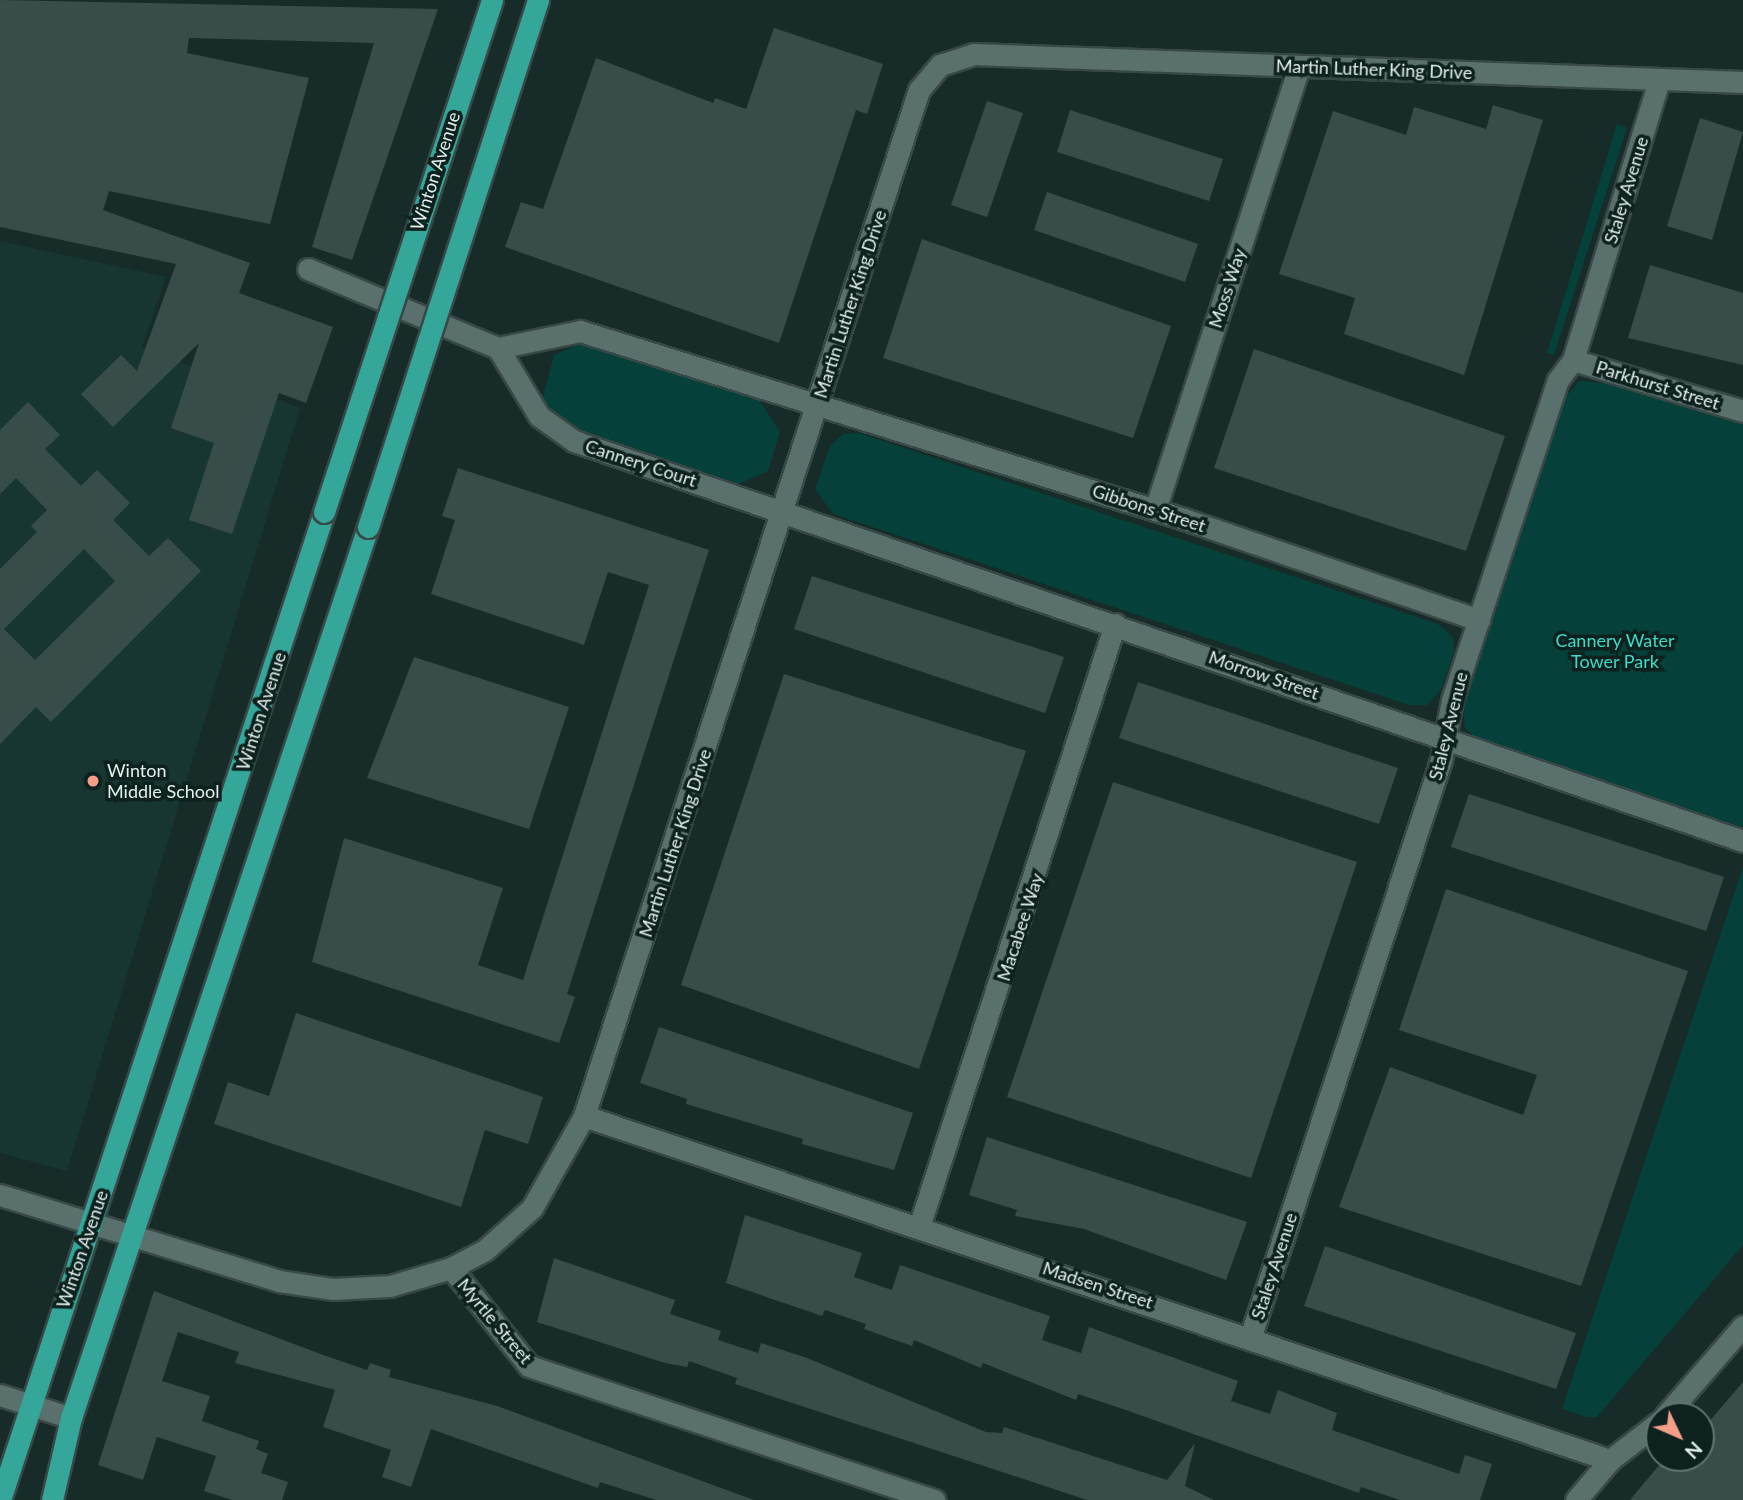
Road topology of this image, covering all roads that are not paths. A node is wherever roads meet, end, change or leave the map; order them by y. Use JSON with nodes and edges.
{"nodes":[{"id":1,"x":492,"y":0,"type":"edge"},
{"id":2,"x":538,"y":0,"type":"edge"},
{"id":3,"x":1299,"y":67,"type":"junction"},
{"id":4,"x":1659,"y":80,"type":"junction"},
{"id":5,"x":1743,"y":82,"type":"edge"},
{"id":6,"x":308,"y":270,"type":"dead end"},
{"id":7,"x":498,"y":348,"type":"junction"},
{"id":8,"x":1573,"y":360,"type":"junction"},
{"id":9,"x":818,"y":404,"type":"junction"},
{"id":10,"x":1743,"y":411,"type":"edge"},
{"id":11,"x":784,"y":510,"type":"junction"},
{"id":12,"x":1155,"y":510,"type":"junction"},
{"id":13,"x":1479,"y":620,"type":"junction"},
{"id":14,"x":1115,"y":624,"type":"junction"},
{"id":15,"x":1445,"y":736,"type":"junction"},
{"id":16,"x":1743,"y":841,"type":"edge"},
{"id":17,"x":584,"y":1116,"type":"junction"},
{"id":18,"x":0,"y":1195,"type":"edge"},
{"id":19,"x":91,"y":1223,"type":"junction"},
{"id":20,"x":919,"y":1227,"type":"junction"},
{"id":21,"x":131,"y":1237,"type":"junction"},
{"id":22,"x":451,"y":1268,"type":"junction"},
{"id":23,"x":1743,"y":1326,"type":"edge"},
{"id":24,"x":1251,"y":1335,"type":"junction"},
{"id":25,"x":0,"y":1395,"type":"edge"},
{"id":26,"x":1677,"y":1402,"type":"edge"},
{"id":27,"x":29,"y":1404,"type":"junction"},
{"id":28,"x":71,"y":1418,"type":"junction"},
{"id":29,"x":1645,"y":1433,"type":"edge"},
{"id":30,"x":1610,"y":1460,"type":"junction"},
{"id":31,"x":0,"y":1500,"type":"edge"},
{"id":32,"x":52,"y":1500,"type":"edge"},
{"id":33,"x":934,"y":1500,"type":"edge"},
{"id":34,"x":1576,"y":1500,"type":"edge"}],
"edges":[{"from":1,"to":19,"type":"main road","name":"Winton Avenue","bridge":true},
{"from":2,"to":21,"type":"main road","bridge":true},
{"from":3,"to":4,"type":"street","name":"Martin Luther King Drive"},
{"from":3,"to":9,"type":"street","name":"Martin Luther King Drive"},
{"from":3,"to":12,"type":"street","name":"Moss Way"},
{"from":4,"to":5,"type":"street","name":"Martin Luther King Drive"},
{"from":4,"to":8,"type":"street","name":"Staley Avenue"},
{"from":6,"to":7,"type":"street"},
{"from":7,"to":9,"type":"street"},
{"from":7,"to":11,"type":"street","name":"Cannery Court"},
{"from":8,"to":10,"type":"street","name":"Parkhurst Street"},
{"from":8,"to":13,"type":"street","name":"Staley Avenue"},
{"from":9,"to":11,"type":"street","name":"Martin Luther King Drive"},
{"from":9,"to":12,"type":"street","name":"Gibbons Street"},
{"from":11,"to":14,"type":"street","name":"Morrow Street"},
{"from":11,"to":17,"type":"street","name":"Martin Luther King Drive"},
{"from":12,"to":13,"type":"street","name":"Gibbons Street"},
{"from":13,"to":15,"type":"street","name":"Staley Avenue"},
{"from":14,"to":15,"type":"street","name":"Morrow Street"},
{"from":14,"to":20,"type":"street","name":"Macabee Way"},
{"from":15,"to":16,"type":"street","name":"Morrow Street"},
{"from":15,"to":24,"type":"street","name":"Staley Avenue"},
{"from":17,"to":20,"type":"street","name":"Madsen Street"},
{"from":17,"to":22,"type":"street","name":"Martin Luther King Drive"},
{"from":18,"to":19,"type":"street","name":"Myrtle Street"},
{"from":19,"to":21,"type":"street","name":"Myrtle Street"},
{"from":19,"to":27,"type":"main road","name":"Winton Avenue"},
{"from":20,"to":24,"type":"street","name":"Madsen Street"},
{"from":21,"to":22,"type":"street","name":"Myrtle Street"},
{"from":21,"to":28,"type":"main road"},
{"from":22,"to":33,"type":"street","name":"Myrtle Street"},
{"from":23,"to":26,"type":"street"},
{"from":24,"to":30,"type":"street","name":"Madsen Street"},
{"from":25,"to":27,"type":"street"},
{"from":27,"to":28,"type":"street"},
{"from":27,"to":31,"type":"main road","name":"Winton Avenue"},
{"from":28,"to":32,"type":"main road"},
{"from":29,"to":30,"type":"street"},
{"from":30,"to":34,"type":"street"}]}
